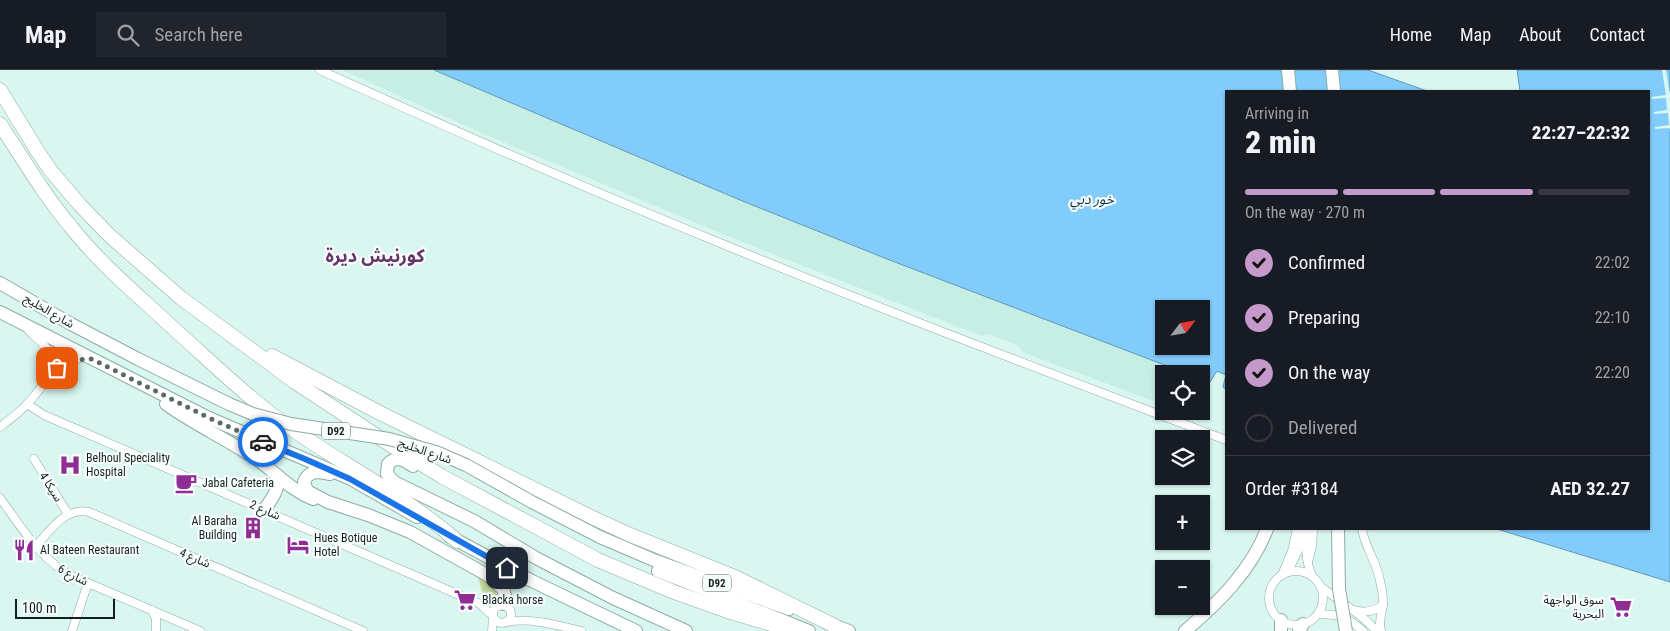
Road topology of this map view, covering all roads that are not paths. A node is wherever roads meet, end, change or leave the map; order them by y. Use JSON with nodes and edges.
{"nodes":[{"id":1,"x":320,"y":70,"type":"edge"},
{"id":2,"x":1288,"y":70,"type":"edge"},
{"id":3,"x":1332,"y":70,"type":"edge"},
{"id":4,"x":0,"y":90,"type":"edge"},
{"id":5,"x":1290,"y":90,"type":"edge"},
{"id":6,"x":1334,"y":90,"type":"edge"},
{"id":7,"x":0,"y":124,"type":"edge"},
{"id":8,"x":0,"y":282,"type":"edge"},
{"id":9,"x":0,"y":312,"type":"edge"},
{"id":10,"x":201,"y":313,"type":"junction"},
{"id":11,"x":21,"y":322,"type":"junction"},
{"id":12,"x":92,"y":359,"type":"junction"},
{"id":13,"x":52,"y":371,"type":"junction"},
{"id":14,"x":140,"y":383,"type":"junction"},
{"id":15,"x":29,"y":402,"type":"junction"},
{"id":16,"x":0,"y":426,"type":"edge"},
{"id":17,"x":1225,"y":440,"type":"edge"},
{"id":18,"x":34,"y":459,"type":"dead end"},
{"id":19,"x":278,"y":476,"type":"junction"},
{"id":20,"x":350,"y":479,"type":"junction"},
{"id":21,"x":0,"y":498,"type":"edge"},
{"id":22,"x":337,"y":505,"type":"junction"},
{"id":23,"x":264,"y":510,"type":"junction"},
{"id":24,"x":68,"y":514,"type":"junction"},
{"id":25,"x":525,"y":522,"type":"junction"},
{"id":26,"x":1297,"y":530,"type":"edge"},
{"id":27,"x":1302,"y":530,"type":"edge"},
{"id":28,"x":1309,"y":530,"type":"edge"},
{"id":29,"x":1314,"y":530,"type":"edge"},
{"id":30,"x":1338,"y":530,"type":"edge"},
{"id":31,"x":1362,"y":530,"type":"edge"},
{"id":32,"x":1266,"y":531,"type":"edge"},
{"id":33,"x":604,"y":539,"type":"junction"},
{"id":34,"x":457,"y":541,"type":"junction"},
{"id":35,"x":35,"y":547,"type":"junction"},
{"id":36,"x":1307,"y":564,"type":"junction"},
{"id":37,"x":1284,"y":574,"type":"junction"},
{"id":38,"x":1312,"y":576,"type":"junction"},
{"id":39,"x":88,"y":583,"type":"junction"},
{"id":40,"x":1320,"y":587,"type":"junction"},
{"id":41,"x":1339,"y":589,"type":"junction"},
{"id":42,"x":480,"y":604,"type":"junction"},
{"id":43,"x":1383,"y":605,"type":"junction"},
{"id":44,"x":505,"y":607,"type":"junction"},
{"id":45,"x":1348,"y":608,"type":"junction"},
{"id":46,"x":152,"y":610,"type":"junction"},
{"id":47,"x":1318,"y":614,"type":"junction"},
{"id":48,"x":493,"y":617,"type":"junction"},
{"id":49,"x":335,"y":619,"type":"junction"},
{"id":50,"x":526,"y":621,"type":"junction"},
{"id":51,"x":505,"y":622,"type":"junction"},
{"id":52,"x":1281,"y":625,"type":"edge"},
{"id":53,"x":835,"y":626,"type":"junction"},
{"id":54,"x":1301,"y":627,"type":"edge"},
{"id":55,"x":72,"y":631,"type":"edge"},
{"id":56,"x":156,"y":631,"type":"edge"},
{"id":57,"x":200,"y":631,"type":"edge"},
{"id":58,"x":340,"y":631,"type":"edge"},
{"id":59,"x":350,"y":631,"type":"edge"},
{"id":60,"x":363,"y":631,"type":"edge"},
{"id":61,"x":493,"y":631,"type":"edge"},
{"id":62,"x":581,"y":631,"type":"edge"},
{"id":63,"x":636,"y":631,"type":"edge"},
{"id":64,"x":686,"y":631,"type":"edge"},
{"id":65,"x":795,"y":631,"type":"edge"},
{"id":66,"x":809,"y":631,"type":"edge"},
{"id":67,"x":849,"y":631,"type":"edge"},
{"id":68,"x":1185,"y":631,"type":"edge"},
{"id":69,"x":1340,"y":631,"type":"edge"},
{"id":70,"x":1346,"y":631,"type":"edge"},
{"id":71,"x":1363,"y":631,"type":"edge"},
{"id":72,"x":1379,"y":631,"type":"edge"}],
"edges":[{"from":1,"to":17,"type":"street"},
{"from":2,"to":5,"type":"main road"},
{"from":3,"to":6,"type":"main road"},
{"from":4,"to":10,"type":"highway"},
{"from":7,"to":34,"type":"highway"},
{"from":8,"to":33,"type":"main road","name":"شارع الخليج","number":"D92","bridge":true},
{"from":9,"to":11,"type":"main road","name":"شارع الخليج"},
{"from":10,"to":25,"type":"highway"},
{"from":10,"to":53,"type":"highway"},
{"from":11,"to":12,"type":"main road","name":"شارع الخليج"},
{"from":11,"to":13,"type":"street"},
{"from":12,"to":13,"type":"street"},
{"from":12,"to":14,"type":"main road","name":"شارع الخليج"},
{"from":13,"to":15,"type":"street"},
{"from":14,"to":19,"type":"main road"},
{"from":14,"to":20,"type":"main road","name":"شارع الخليج"},
{"from":15,"to":16,"type":"street"},
{"from":15,"to":23,"type":"street","name":"شارع 2"},
{"from":18,"to":24,"type":"street","name":"4 سيكا"},
{"from":19,"to":22,"type":"main road"},
{"from":19,"to":23,"type":"main road"},
{"from":20,"to":22,"type":"main road"},
{"from":20,"to":34,"type":"main road","name":"شارع الخليج"},
{"from":21,"to":35,"type":"street","name":"شارع 6"},
{"from":22,"to":44,"type":"main road"},
{"from":23,"to":42,"type":"street","name":"شارع 2"},
{"from":24,"to":35,"type":"street"},
{"from":24,"to":49,"type":"street","name":"شارع 4"},
{"from":25,"to":64,"type":"main road"},
{"from":25,"to":65,"type":"highway"},
{"from":26,"to":37,"type":"street"},
{"from":27,"to":37,"type":"street"},
{"from":28,"to":36,"type":"street"},
{"from":29,"to":36,"type":"street"},
{"from":30,"to":41,"type":"main road"},
{"from":31,"to":43,"type":"street"},
{"from":32,"to":68,"type":"main road"},
{"from":33,"to":53,"type":"main road","name":"شارع الخليج","number":"D92"},
{"from":33,"to":66,"type":"main road"},
{"from":34,"to":63,"type":"main road","name":"شارع الخليج"},
{"from":35,"to":39,"type":"street","name":"شارع 6"},
{"from":36,"to":38,"type":"street"},
{"from":37,"to":38,"type":"street"},
{"from":37,"to":52,"type":"street"},
{"from":38,"to":40,"type":"street"},
{"from":39,"to":46,"type":"street","name":"شارع 6"},
{"from":39,"to":55,"type":"street"},
{"from":40,"to":45,"type":"street"},
{"from":40,"to":47,"type":"street"},
{"from":41,"to":69,"type":"main road","bridge":true},
{"from":41,"to":70,"type":"main road","bridge":true},
{"from":42,"to":44,"type":"street","name":"شارع 2"},
{"from":42,"to":48,"type":"street","name":"شارع 2"},
{"from":43,"to":45,"type":"street"},
{"from":43,"to":72,"type":"street"},
{"from":44,"to":48,"type":"street"},
{"from":44,"to":50,"type":"street"},
{"from":44,"to":51,"type":"street"},
{"from":45,"to":72,"type":"street"},
{"from":46,"to":56,"type":"street"},
{"from":46,"to":57,"type":"street","name":"شارع 6"},
{"from":47,"to":54,"type":"street"},
{"from":47,"to":71,"type":"street"},
{"from":48,"to":51,"type":"street"},
{"from":48,"to":61,"type":"street"},
{"from":49,"to":58,"type":"street"},
{"from":49,"to":60,"type":"street","name":"شارع 4"},
{"from":50,"to":51,"type":"street"},
{"from":50,"to":62,"type":"street"},
{"from":51,"to":61,"type":"street"},
{"from":52,"to":54,"type":"street"},
{"from":53,"to":67,"type":"main road","name":"شارع الخليج","number":"D92"},
{"from":59,"to":60,"type":"street"}]}
